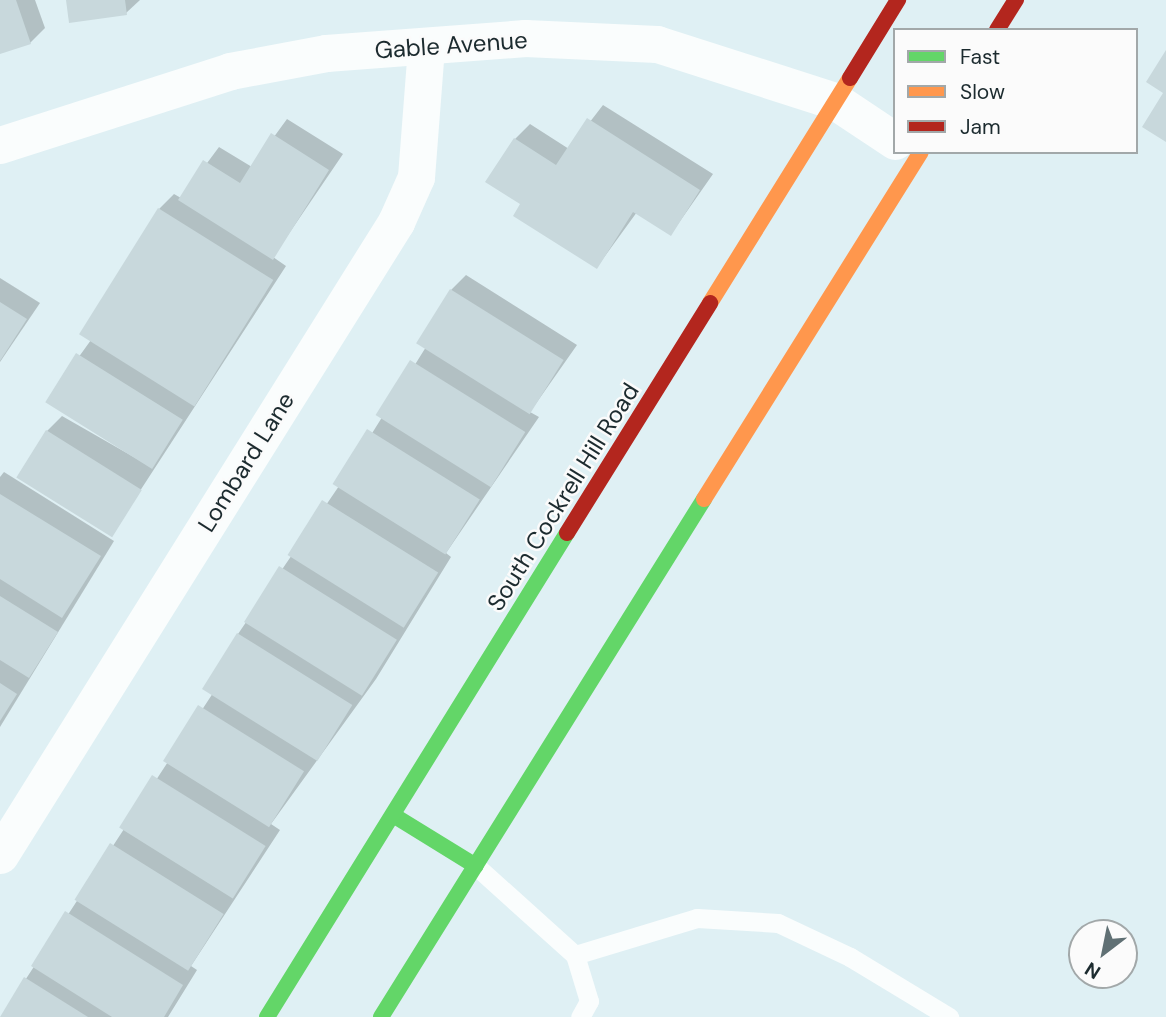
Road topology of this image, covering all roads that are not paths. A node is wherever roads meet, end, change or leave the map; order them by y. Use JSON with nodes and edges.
{"nodes":[{"id":1,"x":898,"y":0,"type":"edge"},
{"id":2,"x":1016,"y":0,"type":"edge"},
{"id":3,"x":998,"y":28,"type":"edge"},
{"id":4,"x":426,"y":46,"type":"junction"},
{"id":5,"x":835,"y":101,"type":"junction"},
{"id":6,"x":893,"y":139,"type":"edge"},
{"id":7,"x":0,"y":145,"type":"edge"},
{"id":8,"x":909,"y":154,"type":"edge"},
{"id":9,"x":393,"y":815,"type":"junction"},
{"id":10,"x":0,"y":855,"type":"edge"},
{"id":11,"x":476,"y":866,"type":"junction"},
{"id":12,"x":575,"y":956,"type":"junction"},
{"id":13,"x":267,"y":1017,"type":"edge"},
{"id":14,"x":382,"y":1017,"type":"edge"},
{"id":15,"x":580,"y":1017,"type":"edge"},
{"id":16,"x":949,"y":1017,"type":"edge"}],
"edges":[{"from":1,"to":5,"type":"main road","name":"South Cockrell Hill Road"},
{"from":2,"to":3,"type":"main road"},
{"from":4,"to":5,"type":"street","name":"Gable Avenue"},
{"from":4,"to":7,"type":"street","name":"Gable Avenue"},
{"from":4,"to":10,"type":"street","name":"Lombard Lane"},
{"from":5,"to":6,"type":"street","name":"Gable Avenue"},
{"from":5,"to":9,"type":"main road","name":"South Cockrell Hill Road"},
{"from":8,"to":11,"type":"main road"},
{"from":9,"to":11,"type":"main road"},
{"from":9,"to":13,"type":"main road","name":"South Cockrell Hill Road"},
{"from":11,"to":12,"type":"lane"},
{"from":11,"to":14,"type":"main road"},
{"from":12,"to":15,"type":"lane"},
{"from":12,"to":16,"type":"lane"}]}
